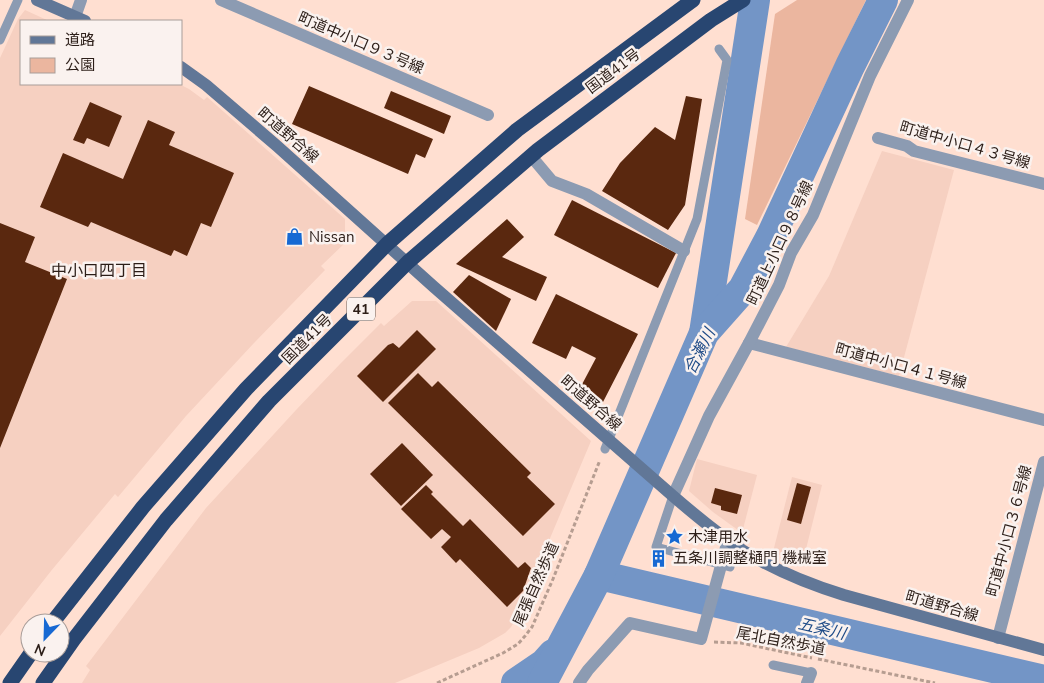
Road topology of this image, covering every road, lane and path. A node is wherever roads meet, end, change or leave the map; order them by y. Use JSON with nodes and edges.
{"nodes":[{"id":1,"x":18,"y":0,"type":"edge"},
{"id":2,"x":37,"y":0,"type":"edge"},
{"id":3,"x":81,"y":0,"type":"edge"},
{"id":4,"x":221,"y":0,"type":"edge"},
{"id":5,"x":692,"y":0,"type":"edge"},
{"id":6,"x":743,"y":0,"type":"edge"},
{"id":7,"x":908,"y":0,"type":"edge"},
{"id":8,"x":80,"y":19,"type":"edge"},
{"id":9,"x":0,"y":40,"type":"edge"},
{"id":10,"x":719,"y":49,"type":"dead end"},
{"id":11,"x":182,"y":68,"type":"edge"},
{"id":12,"x":488,"y":115,"type":"dead end"},
{"id":13,"x":878,"y":138,"type":"dead end"},
{"id":14,"x":531,"y":156,"type":"junction"},
{"id":15,"x":1044,"y":184,"type":"edge"},
{"id":16,"x":386,"y":244,"type":"junction"},
{"id":17,"x":684,"y":251,"type":"junction"},
{"id":18,"x":408,"y":262,"type":"junction"},
{"id":19,"x":749,"y":343,"type":"junction"},
{"id":20,"x":1044,"y":420,"type":"edge"},
{"id":21,"x":608,"y":443,"type":"junction"},
{"id":22,"x":1044,"y":462,"type":"edge"},
{"id":23,"x":672,"y":494,"type":"junction"},
{"id":24,"x":728,"y":540,"type":"junction"},
{"id":25,"x":724,"y":568,"type":"junction"},
{"id":26,"x":60,"y":613,"type":"edge"},
{"id":27,"x":705,"y":638,"type":"junction"},
{"id":28,"x":998,"y":638,"type":"junction"},
{"id":29,"x":1044,"y":650,"type":"edge"},
{"id":30,"x":24,"y":663,"type":"edge"},
{"id":31,"x":773,"y":665,"type":"dead end"},
{"id":32,"x":810,"y":678,"type":"edge"},
{"id":33,"x":10,"y":683,"type":"edge"},
{"id":34,"x":43,"y":683,"type":"edge"},
{"id":35,"x":438,"y":683,"type":"edge"},
{"id":36,"x":579,"y":683,"type":"edge"},
{"id":37,"x":935,"y":683,"type":"edge"}],
"edges":[{"from":1,"to":9,"type":"lane"},
{"from":2,"to":8,"type":"street"},
{"from":3,"to":8,"type":"street"},
{"from":4,"to":12,"type":"street","name":"町道中小口９３号線"},
{"from":5,"to":16,"type":"highway","name":"国道41号","number":"41"},
{"from":6,"to":14,"type":"highway","name":"国道41号","number":"41"},
{"from":7,"to":19,"type":"street","name":"町道上小口９８号線"},
{"from":10,"to":17,"type":"lane"},
{"from":11,"to":16,"type":"street","name":"町道野合線"},
{"from":13,"to":15,"type":"street","name":"町道中小口４３号線"},
{"from":14,"to":17,"type":"street"},
{"from":14,"to":18,"type":"highway","name":"国道41号","number":"41"},
{"from":16,"to":18,"type":"street","name":"町道野合線"},
{"from":16,"to":26,"type":"highway","name":"国道41号","number":"41"},
{"from":17,"to":21,"type":"lane"},
{"from":18,"to":21,"type":"street","name":"町道野合線"},
{"from":18,"to":34,"type":"highway","name":"国道41号","number":"41"},
{"from":19,"to":20,"type":"street","name":"町道中小口４１号線"},
{"from":19,"to":23,"type":"street","name":"町道上小口９８号線"},
{"from":21,"to":23,"type":"street","name":"町道野合線"},
{"from":21,"to":35,"type":"path","name":"尾張自然歩道"},
{"from":22,"to":28,"type":"street","name":"町道中小口３６号線"},
{"from":23,"to":24,"type":"street","name":"町道野合線"},
{"from":23,"to":25,"type":"lane"},
{"from":24,"to":25,"type":"street"},
{"from":24,"to":28,"type":"street","name":"町道野合線"},
{"from":25,"to":27,"type":"street"},
{"from":27,"to":36,"type":"street"},
{"from":27,"to":37,"type":"path","name":"尾北自然歩道"},
{"from":28,"to":29,"type":"street","name":"町道野合線"},
{"from":30,"to":33,"type":"highway"},
{"from":31,"to":32,"type":"lane"}]}
